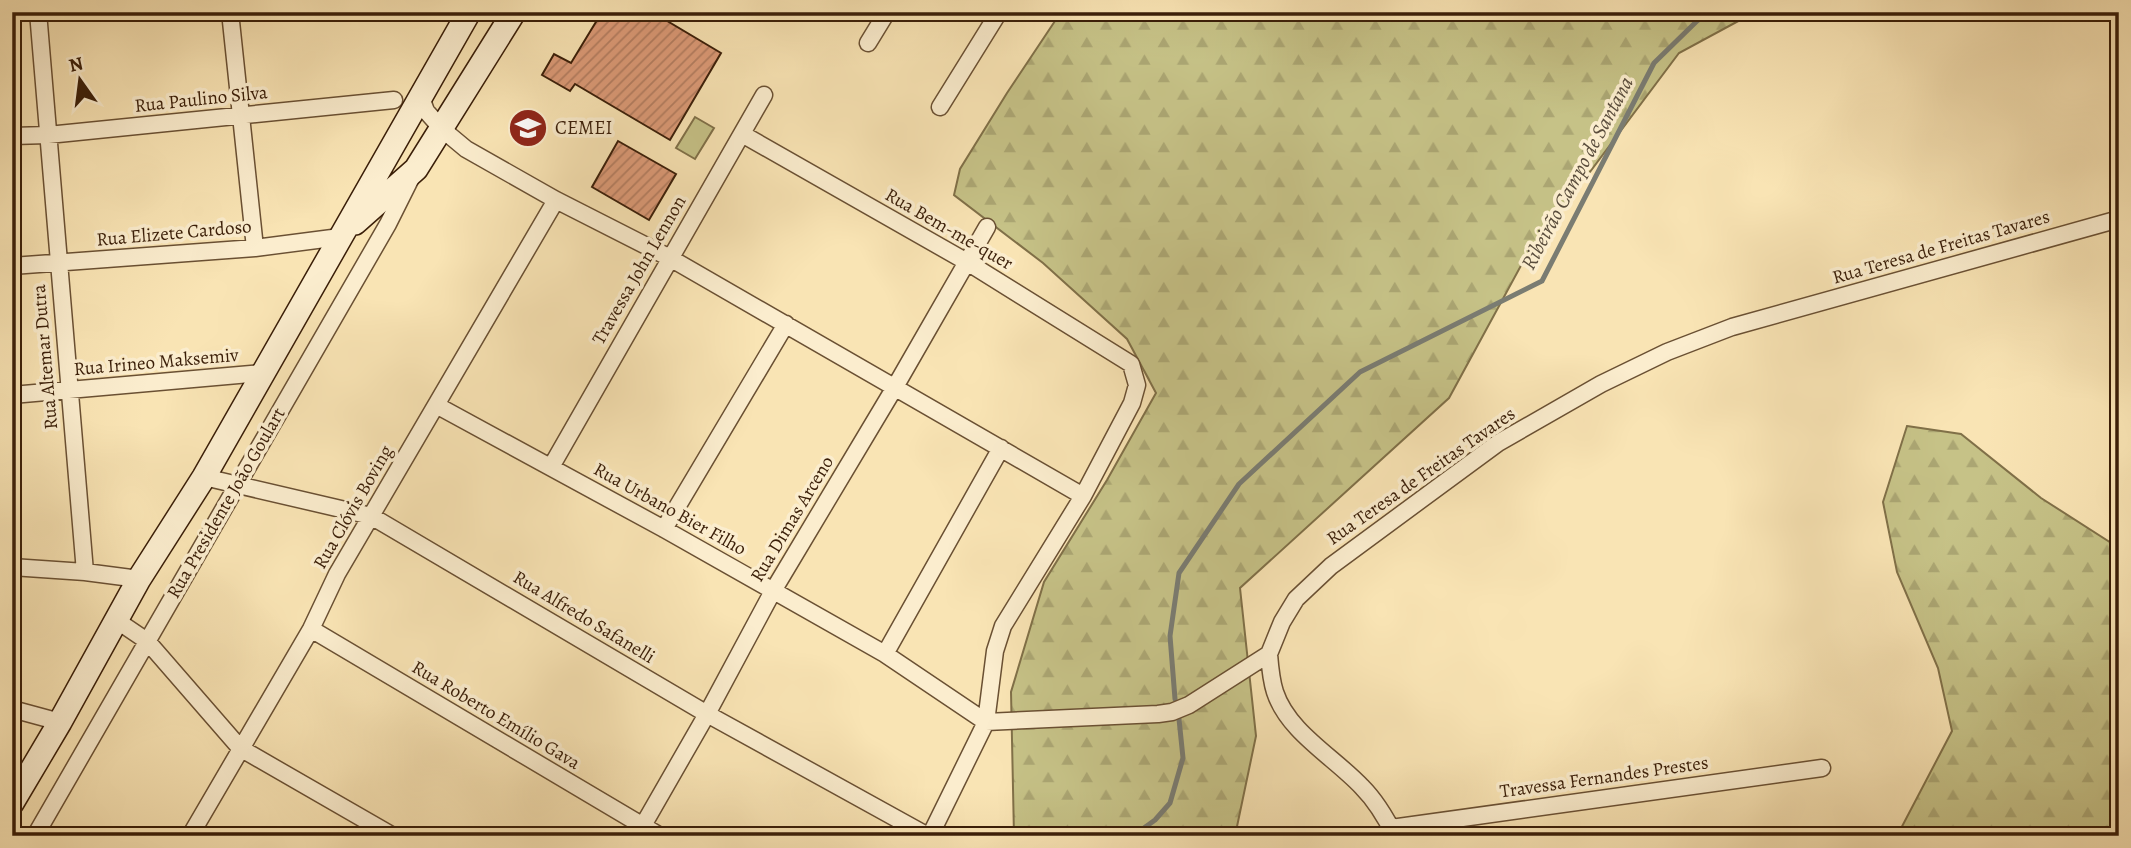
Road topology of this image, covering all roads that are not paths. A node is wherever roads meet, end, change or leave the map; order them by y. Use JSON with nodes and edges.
{"nodes":[{"id":1,"x":38,"y":12,"type":"edge"},
{"id":2,"x":230,"y":12,"type":"edge"},
{"id":3,"x":469,"y":12,"type":"edge"},
{"id":4,"x":514,"y":12,"type":"edge"},
{"id":5,"x":887,"y":12,"type":"edge"},
{"id":6,"x":999,"y":12,"type":"edge"},
{"id":7,"x":867,"y":43,"type":"dead end"},
{"id":8,"x":425,"y":87,"type":"junction"},
{"id":9,"x":764,"y":95,"type":"dead end"},
{"id":10,"x":394,"y":100,"type":"dead end"},
{"id":11,"x":940,"y":107,"type":"dead end"},
{"id":12,"x":241,"y":116,"type":"junction"},
{"id":13,"x":442,"y":129,"type":"junction"},
{"id":14,"x":742,"y":134,"type":"junction"},
{"id":15,"x":48,"y":135,"type":"junction"},
{"id":16,"x":12,"y":136,"type":"edge"},
{"id":17,"x":416,"y":169,"type":"junction"},
{"id":18,"x":556,"y":200,"type":"junction"},
{"id":19,"x":2119,"y":219,"type":"edge"},
{"id":20,"x":987,"y":227,"type":"dead end"},
{"id":21,"x":340,"y":237,"type":"junction"},
{"id":22,"x":255,"y":248,"type":"junction"},
{"id":23,"x":670,"y":258,"type":"junction"},
{"id":24,"x":967,"y":262,"type":"junction"},
{"id":25,"x":58,"y":264,"type":"junction"},
{"id":26,"x":12,"y":267,"type":"edge"},
{"id":27,"x":786,"y":324,"type":"junction"},
{"id":28,"x":262,"y":373,"type":"junction"},
{"id":29,"x":895,"y":387,"type":"junction"},
{"id":30,"x":69,"y":391,"type":"junction"},
{"id":31,"x":12,"y":395,"type":"edge"},
{"id":32,"x":436,"y":405,"type":"junction"},
{"id":33,"x":1001,"y":448,"type":"junction"},
{"id":34,"x":551,"y":467,"type":"junction"},
{"id":35,"x":204,"y":477,"type":"junction"},
{"id":36,"x":238,"y":484,"type":"junction"},
{"id":37,"x":1083,"y":496,"type":"junction"},
{"id":38,"x":370,"y":516,"type":"junction"},
{"id":39,"x":664,"y":529,"type":"junction"},
{"id":40,"x":12,"y":567,"type":"edge"},
{"id":41,"x":85,"y":572,"type":"junction"},
{"id":42,"x":139,"y":579,"type":"junction"},
{"id":43,"x":773,"y":591,"type":"junction"},
{"id":44,"x":116,"y":620,"type":"junction"},
{"id":45,"x":311,"y":629,"type":"junction"},
{"id":46,"x":146,"y":641,"type":"junction"},
{"id":47,"x":885,"y":654,"type":"junction"},
{"id":48,"x":1269,"y":654,"type":"junction"},
{"id":49,"x":12,"y":709,"type":"edge"},
{"id":50,"x":707,"y":715,"type":"junction"},
{"id":51,"x":60,"y":722,"type":"junction"},
{"id":52,"x":986,"y":722,"type":"junction"},
{"id":53,"x":240,"y":748,"type":"junction"},
{"id":54,"x":1822,"y":768,"type":"dead end"},
{"id":55,"x":12,"y":803,"type":"edge"},
{"id":56,"x":640,"y":831,"type":"edge"},
{"id":57,"x":1393,"y":832,"type":"edge"},
{"id":58,"x":35,"y":836,"type":"edge"},
{"id":59,"x":190,"y":836,"type":"edge"},
{"id":60,"x":393,"y":836,"type":"edge"},
{"id":61,"x":660,"y":836,"type":"edge"},
{"id":62,"x":929,"y":836,"type":"edge"}],
"edges":[{"from":1,"to":15,"type":"street","name":"Rua Altemar Dutra"},
{"from":2,"to":12,"type":"street"},
{"from":3,"to":8,"type":"main road","name":"Rua Presidente João Goulart"},
{"from":4,"to":13,"type":"main road","name":"Rua Presidente João Goulart"},
{"from":5,"to":7,"type":"street"},
{"from":6,"to":11,"type":"street"},
{"from":8,"to":13,"type":"street"},
{"from":8,"to":21,"type":"main road","name":"Rua Presidente João Goulart"},
{"from":9,"to":14,"type":"street","name":"Travessa John Lennon"},
{"from":10,"to":12,"type":"street","name":"Rua Paulino Silva"},
{"from":12,"to":15,"type":"street","name":"Rua Paulino Silva"},
{"from":12,"to":22,"type":"street"},
{"from":13,"to":17,"type":"main road","name":"Rua Presidente João Goulart"},
{"from":13,"to":18,"type":"street"},
{"from":14,"to":23,"type":"street","name":"Travessa John Lennon"},
{"from":14,"to":24,"type":"street","name":"Rua Bem-me-quer"},
{"from":15,"to":16,"type":"street","name":"Rua Paulino Silva"},
{"from":15,"to":25,"type":"street","name":"Rua Altemar Dutra"},
{"from":17,"to":21,"type":"main road","name":"Rua Presidente João Goulart"},
{"from":17,"to":36,"type":"street","name":"Rua Presidente João Goulart"},
{"from":18,"to":23,"type":"street"},
{"from":18,"to":32,"type":"street","name":"Rua Clóvis Boving"},
{"from":19,"to":48,"type":"street","name":"Rua Teresa de Freitas Tavares"},
{"from":20,"to":24,"type":"street","name":"Rua Dimas Arceno"},
{"from":21,"to":22,"type":"street","name":"Rua Elizete Cardoso"},
{"from":21,"to":28,"type":"main road","name":"Rua Presidente João Goulart"},
{"from":22,"to":25,"type":"street","name":"Rua Elizete Cardoso"},
{"from":23,"to":27,"type":"street"},
{"from":23,"to":34,"type":"street","name":"Travessa John Lennon"},
{"from":24,"to":29,"type":"street","name":"Rua Dimas Arceno"},
{"from":24,"to":37,"type":"street","name":"Rua Bem-me-quer"},
{"from":25,"to":26,"type":"street","name":"Rua Elizete Cardoso"},
{"from":25,"to":30,"type":"street","name":"Rua Altemar Dutra"},
{"from":27,"to":29,"type":"street"},
{"from":27,"to":39,"type":"street"},
{"from":28,"to":30,"type":"street","name":"Rua Irineo Maksemiv"},
{"from":28,"to":35,"type":"main road","name":"Rua Presidente João Goulart"},
{"from":29,"to":33,"type":"street"},
{"from":29,"to":43,"type":"street","name":"Rua Dimas Arceno"},
{"from":30,"to":31,"type":"street","name":"Rua Irineo Maksemiv"},
{"from":30,"to":41,"type":"street","name":"Rua Altemar Dutra"},
{"from":32,"to":34,"type":"street","name":"Rua Urbano Bier Filho"},
{"from":32,"to":38,"type":"street","name":"Rua Clóvis Boving"},
{"from":33,"to":37,"type":"street"},
{"from":33,"to":47,"type":"street"},
{"from":34,"to":39,"type":"street","name":"Rua Urbano Bier Filho"},
{"from":35,"to":36,"type":"street","name":"Rua Alfredo Safanelli"},
{"from":35,"to":42,"type":"main road","name":"Rua Presidente João Goulart"},
{"from":36,"to":38,"type":"street","name":"Rua Alfredo Safanelli"},
{"from":36,"to":46,"type":"street","name":"Rua Presidente João Goulart"},
{"from":37,"to":52,"type":"street"},
{"from":38,"to":45,"type":"street","name":"Rua Clóvis Boving"},
{"from":38,"to":50,"type":"street","name":"Rua Alfredo Safanelli"},
{"from":39,"to":43,"type":"street","name":"Rua Urbano Bier Filho"},
{"from":40,"to":41,"type":"street"},
{"from":41,"to":42,"type":"street"},
{"from":42,"to":44,"type":"main road","name":"Rua Presidente João Goulart"},
{"from":43,"to":47,"type":"street","name":"Rua Urbano Bier Filho"},
{"from":43,"to":50,"type":"street","name":"Rua Dimas Arceno"},
{"from":44,"to":46,"type":"street"},
{"from":44,"to":51,"type":"main road","name":"Rua Presidente João Goulart"},
{"from":45,"to":53,"type":"street","name":"Rua Clóvis Boving"},
{"from":45,"to":56,"type":"street","name":"Rua Roberto Emílio Gava"},
{"from":46,"to":53,"type":"street"},
{"from":46,"to":58,"type":"street","name":"Rua Presidente João Goulart"},
{"from":47,"to":52,"type":"street","name":"Rua Urbano Bier Filho"},
{"from":48,"to":52,"type":"street"},
{"from":48,"to":57,"type":"street"},
{"from":49,"to":51,"type":"street"},
{"from":50,"to":56,"type":"street","name":"Rua Dimas Arceno"},
{"from":50,"to":62,"type":"street","name":"Rua Alfredo Safanelli"},
{"from":51,"to":55,"type":"main road","name":"Rua Presidente João Goulart"},
{"from":52,"to":62,"type":"street"},
{"from":53,"to":59,"type":"street","name":"Rua Clóvis Boving"},
{"from":53,"to":60,"type":"street"},
{"from":54,"to":57,"type":"street","name":"Travessa Fernandes Prestes"},
{"from":56,"to":61,"type":"street","name":"Rua Roberto Emílio Gava"}]}
